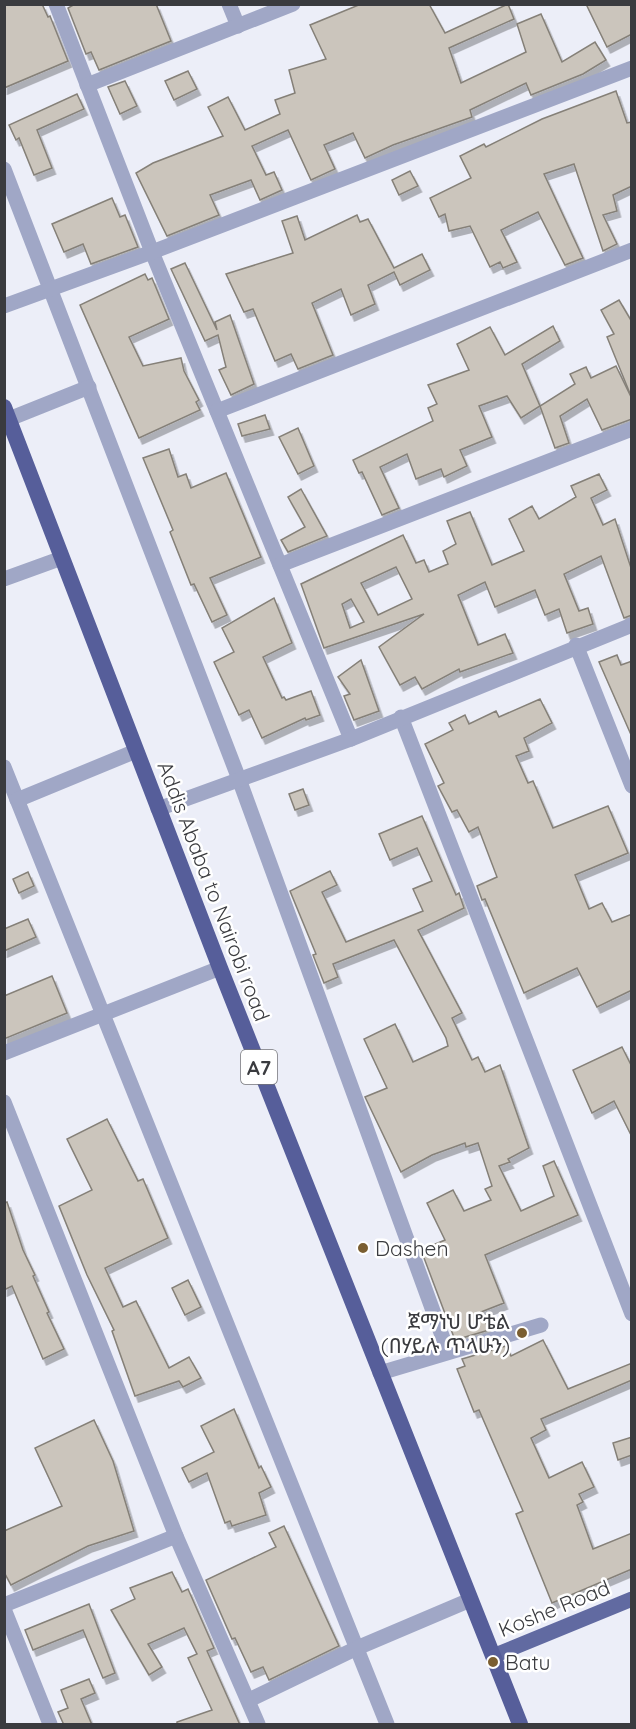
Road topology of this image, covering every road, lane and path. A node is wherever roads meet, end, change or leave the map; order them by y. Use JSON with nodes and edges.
{"nodes":[{"id":1,"x":56,"y":4,"type":"edge"},
{"id":2,"x":229,"y":4,"type":"edge"},
{"id":3,"x":293,"y":4,"type":"edge"},
{"id":4,"x":237,"y":26,"type":"junction"},
{"id":5,"x":632,"y":68,"type":"edge"},
{"id":6,"x":87,"y":85,"type":"junction"},
{"id":7,"x":4,"y":169,"type":"edge"},
{"id":8,"x":632,"y":250,"type":"edge"},
{"id":9,"x":152,"y":252,"type":"junction"},
{"id":10,"x":52,"y":289,"type":"junction"},
{"id":11,"x":4,"y":306,"type":"edge"},
{"id":12,"x":89,"y":387,"type":"junction"},
{"id":13,"x":217,"y":411,"type":"junction"},
{"id":14,"x":7,"y":413,"type":"edge"},
{"id":15,"x":632,"y":429,"type":"edge"},
{"id":16,"x":62,"y":558,"type":"junction"},
{"id":17,"x":280,"y":565,"type":"junction"},
{"id":18,"x":4,"y":579,"type":"edge"},
{"id":19,"x":632,"y":624,"type":"edge"},
{"id":20,"x":576,"y":645,"type":"junction"},
{"id":21,"x":401,"y":717,"type":"junction"},
{"id":22,"x":351,"y":740,"type":"junction"},
{"id":23,"x":136,"y":751,"type":"junction"},
{"id":24,"x":4,"y":767,"type":"edge"},
{"id":25,"x":239,"y":779,"type":"junction"},
{"id":26,"x":632,"y":786,"type":"edge"},
{"id":27,"x":17,"y":800,"type":"junction"},
{"id":28,"x":158,"y":809,"type":"junction"},
{"id":29,"x":220,"y":968,"type":"junction"},
{"id":30,"x":102,"y":1015,"type":"junction"},
{"id":31,"x":4,"y":1053,"type":"edge"},
{"id":32,"x":4,"y":1102,"type":"edge"},
{"id":33,"x":632,"y":1314,"type":"edge"},
{"id":34,"x":541,"y":1324,"type":"dead end"},
{"id":35,"x":448,"y":1352,"type":"junction"},
{"id":36,"x":380,"y":1373,"type":"junction"},
{"id":37,"x":176,"y":1536,"type":"junction"},
{"id":38,"x":632,"y":1599,"type":"edge"},
{"id":39,"x":470,"y":1600,"type":"junction"},
{"id":40,"x":4,"y":1607,"type":"edge"},
{"id":41,"x":357,"y":1648,"type":"junction"},
{"id":42,"x":493,"y":1656,"type":"junction"},
{"id":43,"x":249,"y":1700,"type":"junction"},
{"id":44,"x":50,"y":1725,"type":"edge"},
{"id":45,"x":258,"y":1725,"type":"edge"},
{"id":46,"x":387,"y":1725,"type":"edge"},
{"id":47,"x":520,"y":1725,"type":"edge"}],
"edges":[{"from":1,"to":6,"type":"street"},
{"from":2,"to":4,"type":"street"},
{"from":3,"to":4,"type":"street"},
{"from":4,"to":6,"type":"street"},
{"from":5,"to":9,"type":"street"},
{"from":6,"to":9,"type":"street"},
{"from":7,"to":10,"type":"street"},
{"from":8,"to":13,"type":"street"},
{"from":9,"to":10,"type":"street"},
{"from":9,"to":13,"type":"street"},
{"from":10,"to":11,"type":"street"},
{"from":10,"to":12,"type":"street"},
{"from":12,"to":14,"type":"street"},
{"from":12,"to":25,"type":"street"},
{"from":13,"to":17,"type":"street"},
{"from":14,"to":16,"type":"highway","name":"Addis Ababa to Nairobi road","number":"A7"},
{"from":15,"to":17,"type":"street"},
{"from":16,"to":18,"type":"street"},
{"from":16,"to":23,"type":"highway","name":"Addis Ababa to Nairobi road","number":"A7"},
{"from":17,"to":22,"type":"street"},
{"from":19,"to":20,"type":"street"},
{"from":20,"to":21,"type":"street"},
{"from":20,"to":26,"type":"street"},
{"from":21,"to":22,"type":"street"},
{"from":21,"to":33,"type":"street"},
{"from":22,"to":25,"type":"street"},
{"from":23,"to":27,"type":"street"},
{"from":23,"to":28,"type":"highway","name":"Addis Ababa to Nairobi road","number":"A7"},
{"from":24,"to":27,"type":"street"},
{"from":25,"to":28,"type":"street"},
{"from":25,"to":35,"type":"street"},
{"from":27,"to":30,"type":"street"},
{"from":28,"to":29,"type":"highway","name":"Addis Ababa to Nairobi road","number":"A7"},
{"from":29,"to":30,"type":"street"},
{"from":29,"to":36,"type":"highway","name":"Addis Ababa to Nairobi road","number":"A7"},
{"from":30,"to":31,"type":"street"},
{"from":30,"to":41,"type":"street"},
{"from":32,"to":37,"type":"street"},
{"from":34,"to":35,"type":"street"},
{"from":35,"to":36,"type":"street"},
{"from":36,"to":39,"type":"highway","name":"Addis Ababa to Nairobi road","number":"A7"},
{"from":37,"to":40,"type":"street"},
{"from":37,"to":43,"type":"street"},
{"from":38,"to":42,"type":"main road","name":"Koshe Road"},
{"from":39,"to":41,"type":"street"},
{"from":39,"to":42,"type":"highway","name":"Addis Ababa to Nairobi road","number":"A7"},
{"from":40,"to":44,"type":"street"},
{"from":41,"to":43,"type":"street"},
{"from":41,"to":46,"type":"street"},
{"from":42,"to":47,"type":"highway","name":"Addis Ababa to Nairobi road","number":"A7"},
{"from":43,"to":45,"type":"street"}]}
